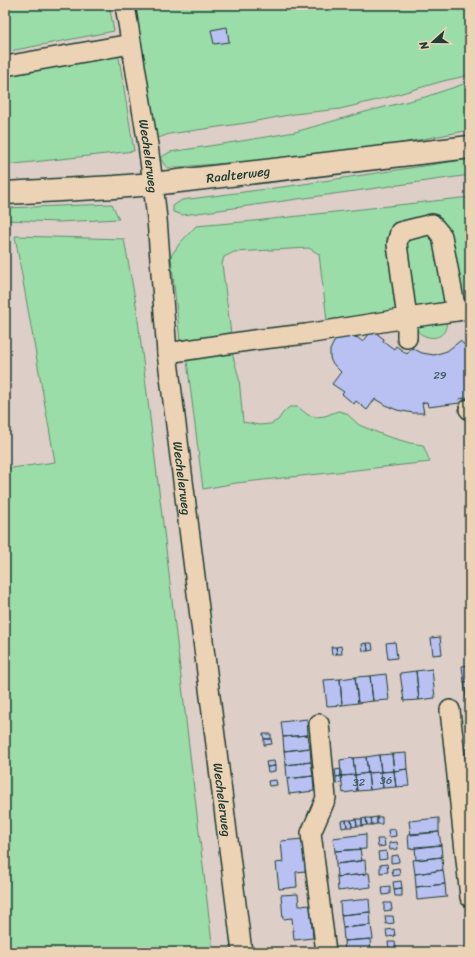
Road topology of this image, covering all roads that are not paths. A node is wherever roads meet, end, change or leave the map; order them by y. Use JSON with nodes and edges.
{"nodes":[{"id":1,"x":125,"y":5,"type":"edge"},
{"id":2,"x":131,"y":44,"type":"junction"},
{"id":3,"x":5,"y":66,"type":"edge"},
{"id":4,"x":470,"y":147,"type":"edge"},
{"id":5,"x":153,"y":184,"type":"junction"},
{"id":6,"x":5,"y":193,"type":"edge"},
{"id":7,"x":465,"y":313,"type":"edge"},
{"id":8,"x":407,"y":318,"type":"junction"},
{"id":9,"x":407,"y":338,"type":"dead end"},
{"id":10,"x":167,"y":353,"type":"junction"},
{"id":11,"x":450,"y":710,"type":"dead end"},
{"id":12,"x":319,"y":724,"type":"dead end"},
{"id":13,"x":462,"y":757,"type":"edge"},
{"id":14,"x":470,"y":897,"type":"edge"},
{"id":15,"x":242,"y":952,"type":"edge"},
{"id":16,"x":326,"y":952,"type":"edge"}],
"edges":[{"from":1,"to":2,"type":"street","name":"Wechelerweg"},
{"from":2,"to":3,"type":"street"},
{"from":2,"to":5,"type":"street","name":"Wechelerweg"},
{"from":4,"to":5,"type":"main road","name":"Raalterweg"},
{"from":5,"to":6,"type":"main road","name":"Raalterweg"},
{"from":5,"to":10,"type":"street","name":"Wechelerweg"},
{"from":7,"to":8,"type":"street"},
{"from":7,"to":8,"type":"street"},
{"from":8,"to":9,"type":"street"},
{"from":8,"to":10,"type":"street"},
{"from":10,"to":15,"type":"street","name":"Wechelerweg"},
{"from":11,"to":13,"type":"street"},
{"from":12,"to":16,"type":"street"},
{"from":13,"to":14,"type":"street"}]}
